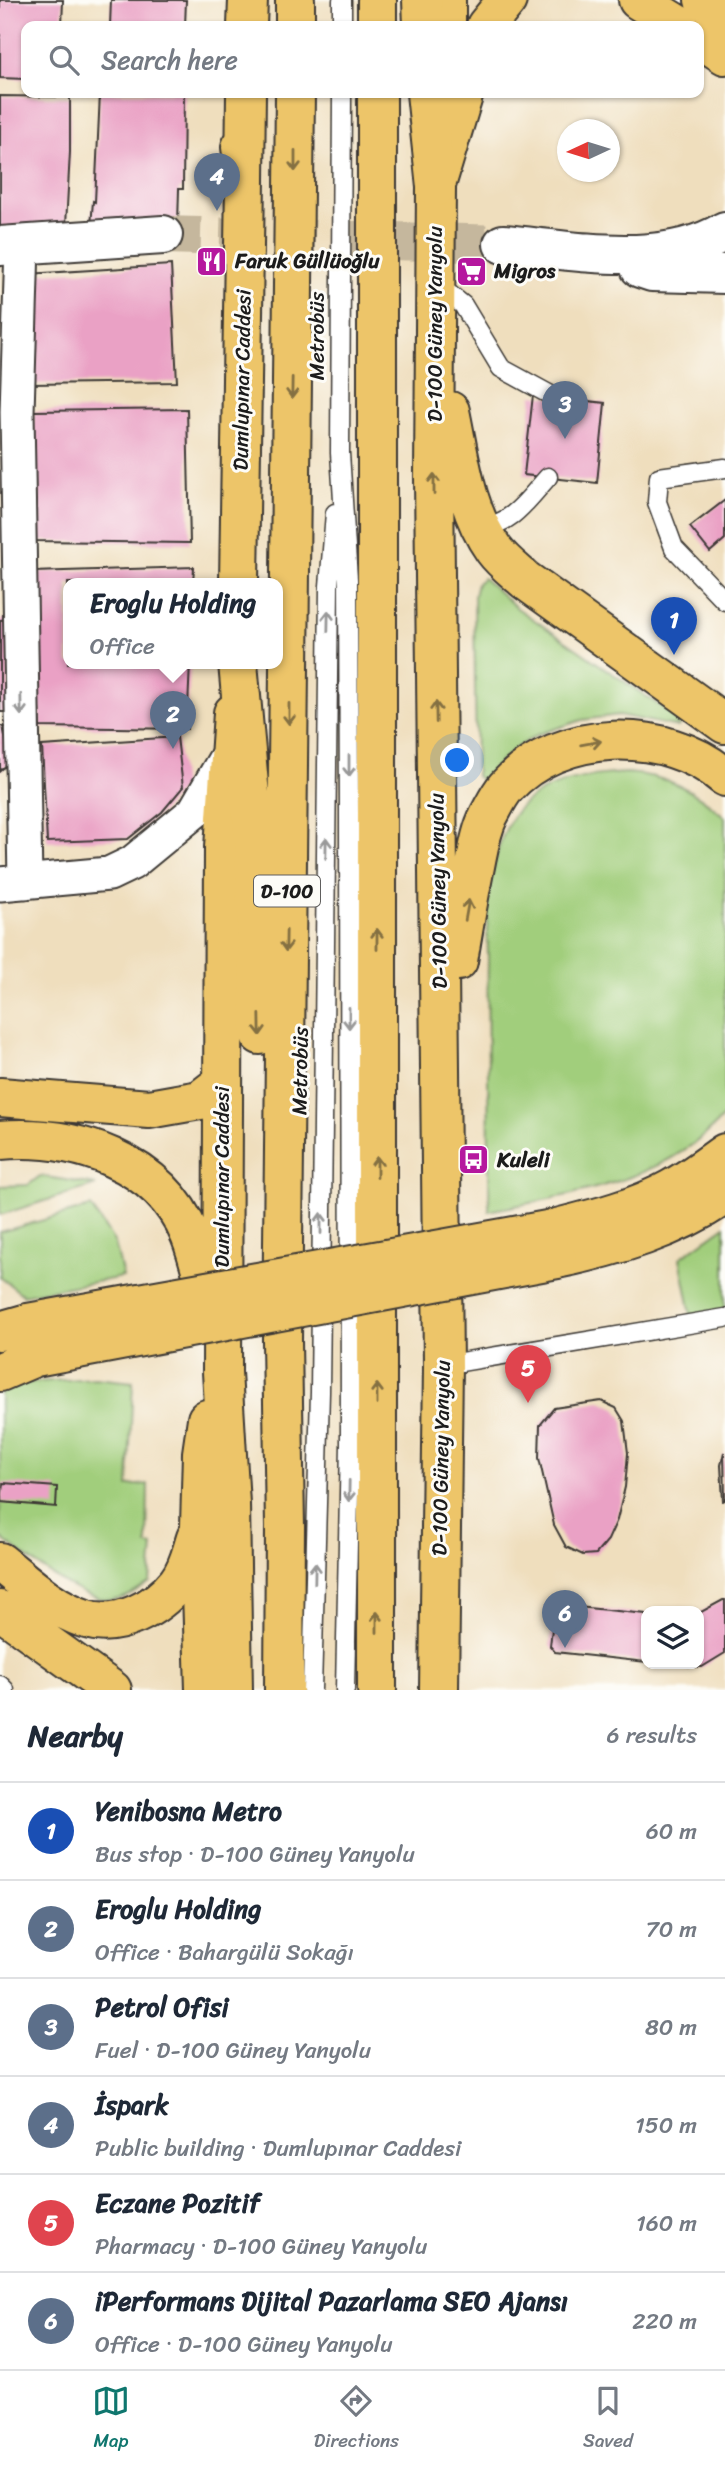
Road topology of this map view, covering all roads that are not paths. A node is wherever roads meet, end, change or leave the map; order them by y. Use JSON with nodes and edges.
{"nodes":[{"id":1,"x":231,"y":0,"type":"edge"},
{"id":2,"x":247,"y":0,"type":"edge"},
{"id":3,"x":295,"y":0,"type":"edge"},
{"id":4,"x":342,"y":0,"type":"edge"},
{"id":5,"x":377,"y":0,"type":"edge"},
{"id":6,"x":422,"y":0,"type":"edge"},
{"id":7,"x":446,"y":0,"type":"edge"},
{"id":8,"x":507,"y":0,"type":"edge"},
{"id":9,"x":638,"y":0,"type":"edge"},
{"id":10,"x":704,"y":0,"type":"edge"},
{"id":11,"x":725,"y":15,"type":"edge"},
{"id":12,"x":232,"y":21,"type":"edge"},
{"id":13,"x":247,"y":21,"type":"edge"},
{"id":14,"x":295,"y":21,"type":"edge"},
{"id":15,"x":342,"y":21,"type":"edge"},
{"id":16,"x":377,"y":21,"type":"edge"},
{"id":17,"x":423,"y":21,"type":"edge"},
{"id":18,"x":446,"y":21,"type":"edge"},
{"id":19,"x":490,"y":21,"type":"edge"},
{"id":20,"x":672,"y":21,"type":"edge"},
{"id":21,"x":704,"y":41,"type":"edge"},
{"id":22,"x":725,"y":55,"type":"edge"},
{"id":23,"x":237,"y":98,"type":"edge"},
{"id":24,"x":246,"y":98,"type":"edge"},
{"id":25,"x":295,"y":98,"type":"edge"},
{"id":26,"x":342,"y":98,"type":"edge"},
{"id":27,"x":377,"y":98,"type":"edge"},
{"id":28,"x":427,"y":98,"type":"edge"},
{"id":29,"x":443,"y":98,"type":"edge"},
{"id":30,"x":463,"y":98,"type":"edge"},
{"id":31,"x":245,"y":179,"type":"junction"},
{"id":32,"x":436,"y":187,"type":"junction"},
{"id":33,"x":725,"y":231,"type":"edge"},
{"id":34,"x":163,"y":235,"type":"tunnel mouth"},
{"id":35,"x":503,"y":244,"type":"tunnel mouth"},
{"id":36,"x":11,"y":245,"type":"edge"},
{"id":37,"x":598,"y":253,"type":"junction"},
{"id":38,"x":725,"y":274,"type":"edge"},
{"id":39,"x":435,"y":287,"type":"junction"},
{"id":40,"x":434,"y":330,"type":"junction"},
{"id":41,"x":556,"y":398,"type":"dead end"},
{"id":42,"x":340,"y":453,"type":"junction"},
{"id":43,"x":725,"y":468,"type":"edge"},
{"id":44,"x":548,"y":477,"type":"dead end"},
{"id":45,"x":481,"y":528,"type":"junction"},
{"id":46,"x":239,"y":578,"type":"edge"},
{"id":47,"x":725,"y":601,"type":"edge"},
{"id":48,"x":237,"y":669,"type":"edge"},
{"id":49,"x":239,"y":669,"type":"edge"},
{"id":50,"x":725,"y":724,"type":"edge"},
{"id":51,"x":229,"y":754,"type":"junction"},
{"id":52,"x":725,"y":778,"type":"edge"},
{"id":53,"x":12,"y":883,"type":"edge"},
{"id":54,"x":441,"y":1074,"type":"junction"},
{"id":55,"x":223,"y":1082,"type":"junction"},
{"id":56,"x":0,"y":1097,"type":"edge"},
{"id":57,"x":0,"y":1140,"type":"edge"},
{"id":58,"x":725,"y":1153,"type":"edge"},
{"id":59,"x":725,"y":1195,"type":"edge"},
{"id":60,"x":555,"y":1244,"type":"junction"},
{"id":61,"x":725,"y":1318,"type":"edge"},
{"id":62,"x":282,"y":1341,"type":"junction"},
{"id":63,"x":10,"y":1346,"type":"edge"},
{"id":64,"x":443,"y":1364,"type":"junction"},
{"id":65,"x":222,"y":1372,"type":"junction"},
{"id":66,"x":200,"y":1526,"type":"junction"},
{"id":67,"x":0,"y":1562,"type":"edge"},
{"id":68,"x":0,"y":1610,"type":"edge"},
{"id":69,"x":0,"y":1685,"type":"edge"},
{"id":70,"x":5,"y":1690,"type":"edge"},
{"id":71,"x":112,"y":1690,"type":"edge"},
{"id":72,"x":205,"y":1690,"type":"edge"},
{"id":73,"x":233,"y":1690,"type":"edge"},
{"id":74,"x":284,"y":1690,"type":"edge"},
{"id":75,"x":312,"y":1690,"type":"edge"},
{"id":76,"x":345,"y":1690,"type":"edge"},
{"id":77,"x":377,"y":1690,"type":"edge"},
{"id":78,"x":439,"y":1690,"type":"edge"}],
"edges":[{"from":1,"to":12,"type":"main road"},
{"from":2,"to":13,"type":"main road"},
{"from":3,"to":14,"type":"main road"},
{"from":4,"to":15,"type":"lane"},
{"from":5,"to":16,"type":"main road"},
{"from":6,"to":17,"type":"main road"},
{"from":7,"to":18,"type":"main road"},
{"from":8,"to":19,"type":"main road"},
{"from":9,"to":20,"type":"main road"},
{"from":10,"to":11,"type":"main road"},
{"from":21,"to":22,"type":"main road"},
{"from":23,"to":31,"type":"main road","name":"Dumlupınar Caddesi"},
{"from":24,"to":31,"type":"main road"},
{"from":25,"to":62,"type":"main road","number":"D-100","one_way":true},
{"from":26,"to":42,"type":"lane","name":"Metrobüs"},
{"from":77,"to":27,"type":"main road","one_way":true},
{"from":28,"to":32,"type":"main road"},
{"from":29,"to":32,"type":"main road","name":"D-100 Güney Yanyolu"},
{"from":30,"to":32,"type":"main road"},
{"from":31,"to":46,"type":"main road","name":"Dumlupınar Caddesi"},
{"from":32,"to":39,"type":"main road","name":"D-100 Güney Yanyolu"},
{"from":33,"to":37,"type":"street"},
{"from":34,"to":36,"type":"street"},
{"from":35,"to":37,"type":"street"},
{"from":36,"to":53,"type":"street","one_way":true},
{"from":37,"to":38,"type":"street"},
{"from":39,"to":40,"type":"main road","name":"D-100 Güney Yanyolu"},
{"from":39,"to":41,"type":"lane"},
{"from":40,"to":45,"type":"main road"},
{"from":54,"to":40,"type":"main road","name":"D-100 Güney Yanyolu","one_way":true},
{"from":75,"to":42,"type":"lane","name":"Metrobüs","one_way":true},
{"from":42,"to":76,"type":"lane","name":"Metrobüs","one_way":true},
{"from":43,"to":47,"type":"lane"},
{"from":44,"to":45,"type":"lane"},
{"from":45,"to":50,"type":"main road"},
{"from":48,"to":51,"type":"main road","name":"Dumlupınar Caddesi"},
{"from":49,"to":62,"type":"main road","one_way":true},
{"from":51,"to":53,"type":"street"},
{"from":51,"to":55,"type":"main road","name":"Dumlupınar Caddesi"},
{"from":54,"to":52,"type":"main road","one_way":true},
{"from":54,"to":64,"type":"main road","name":"D-100 Güney Yanyolu"},
{"from":55,"to":56,"type":"main road"},
{"from":55,"to":65,"type":"main road","name":"Dumlupınar Caddesi"},
{"from":57,"to":65,"type":"main road"},
{"from":58,"to":60,"type":"main road"},
{"from":59,"to":60,"type":"main road"},
{"from":60,"to":63,"type":"main road","bridge":true},
{"from":61,"to":64,"type":"lane"},
{"from":62,"to":74,"type":"main road","number":"D-100"},
{"from":64,"to":78,"type":"main road","name":"D-100 Güney Yanyolu"},
{"from":65,"to":66,"type":"main road"},
{"from":65,"to":73,"type":"main road","name":"Dumlupınar Caddesi"},
{"from":66,"to":67,"type":"main road"},
{"from":66,"to":72,"type":"main road"},
{"from":68,"to":71,"type":"main road"},
{"from":69,"to":70,"type":"lane"}]}
